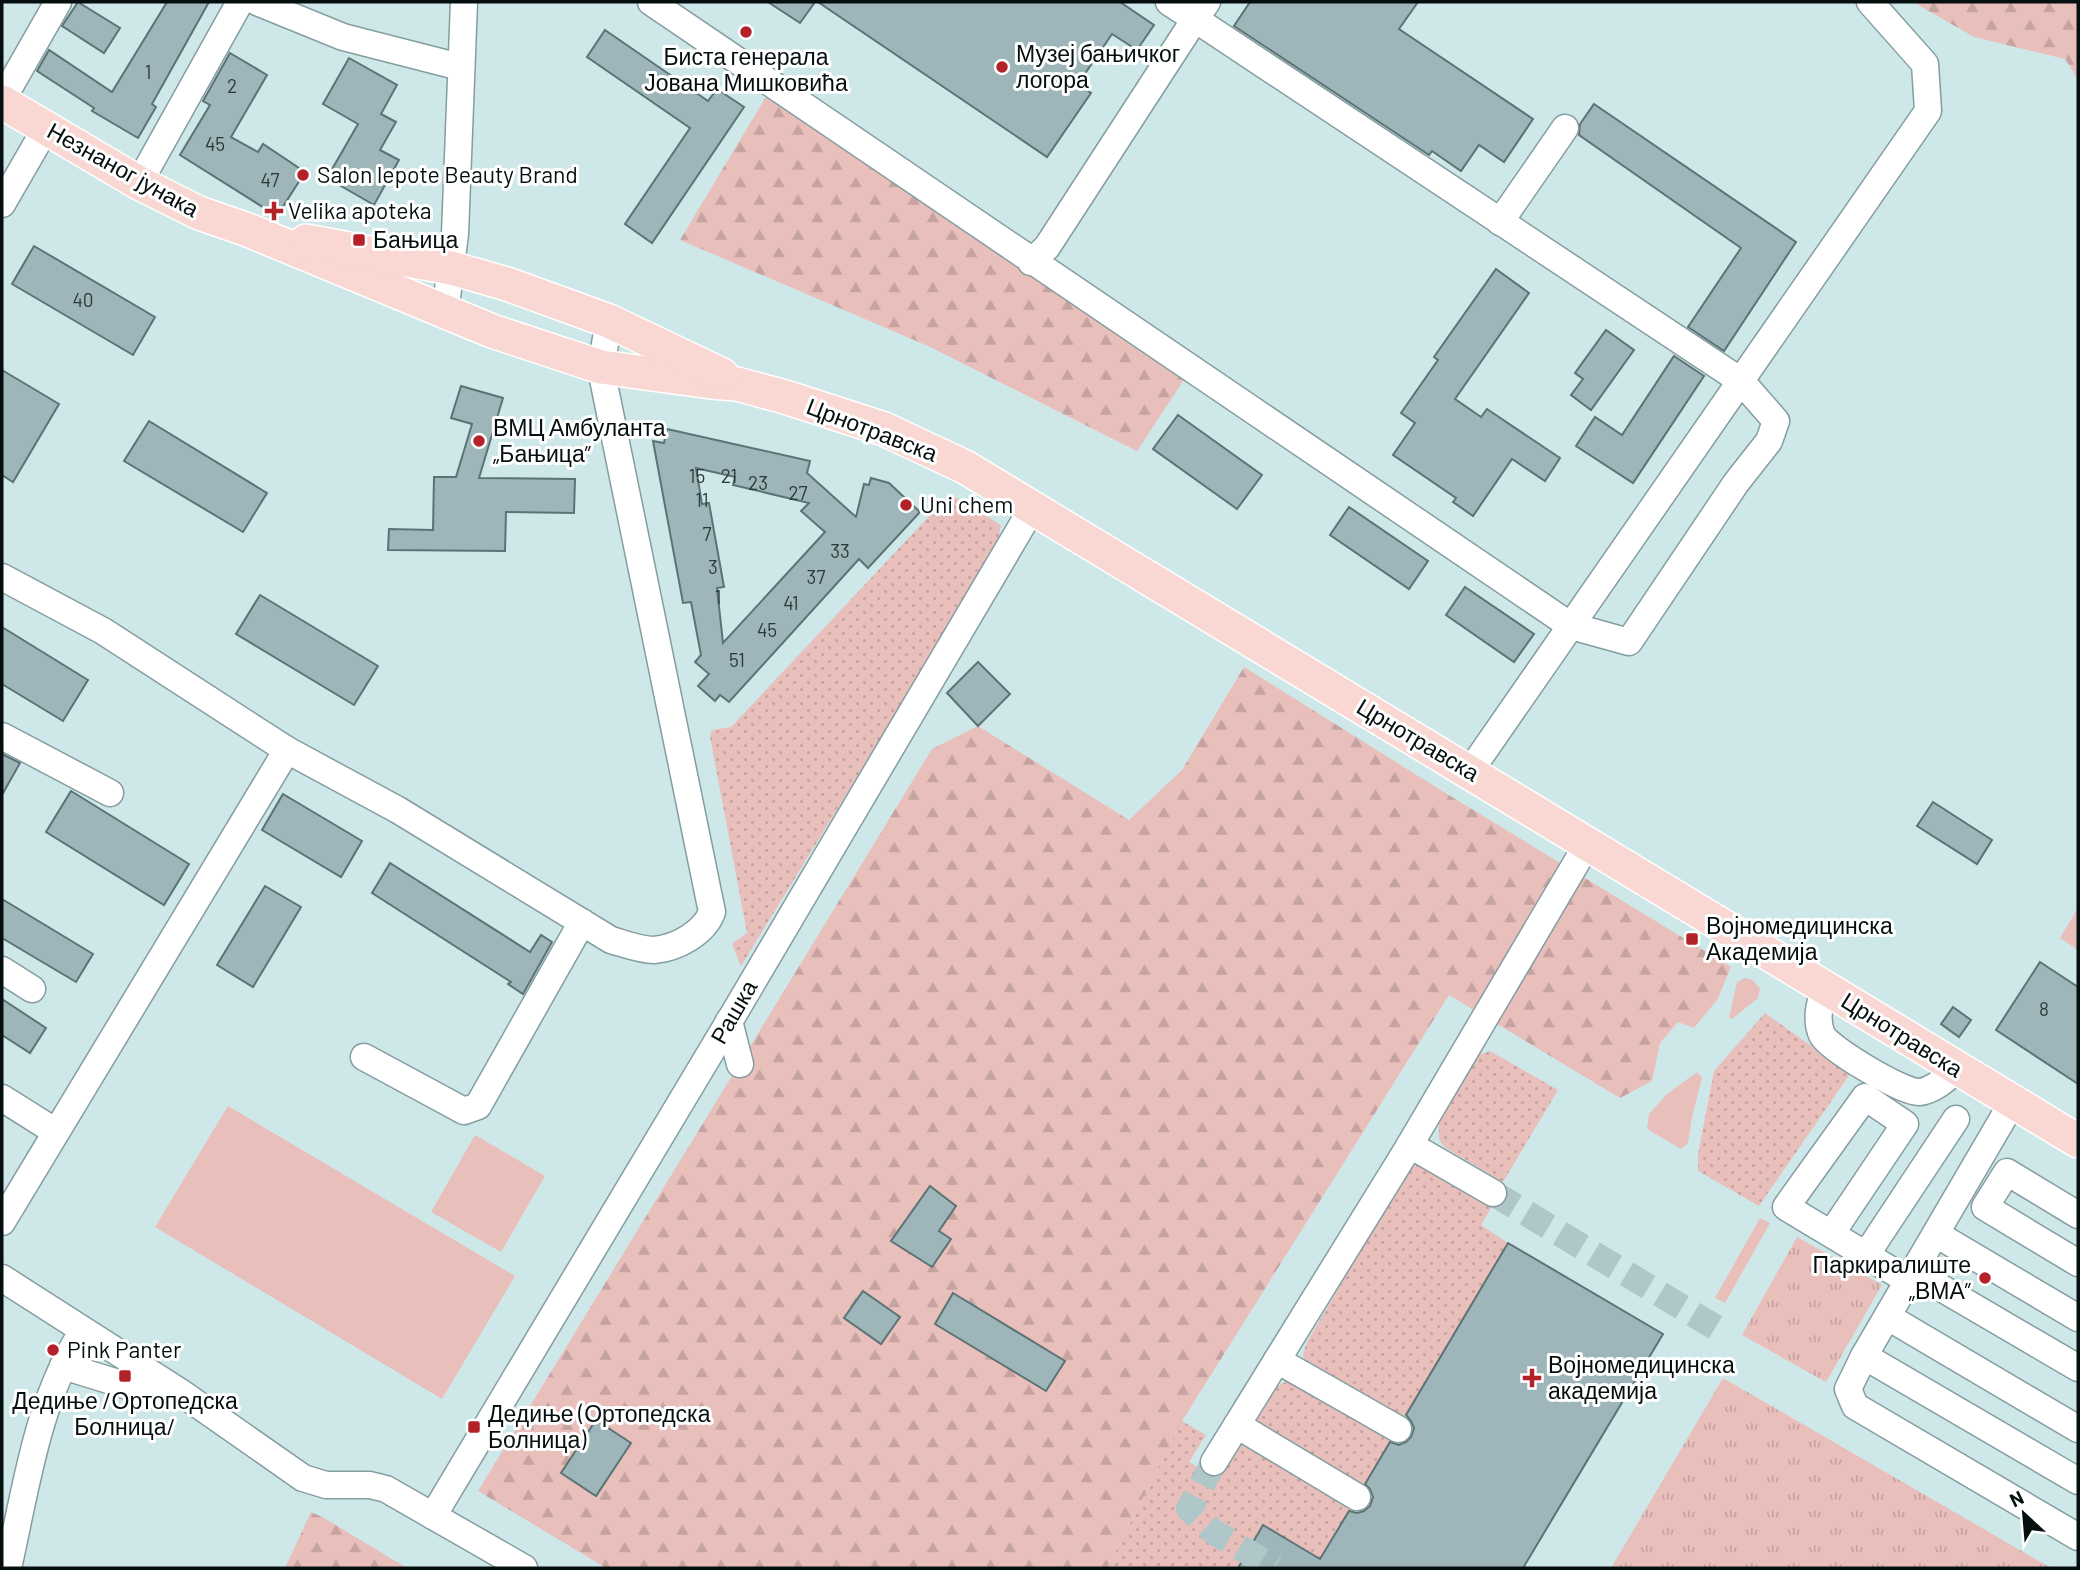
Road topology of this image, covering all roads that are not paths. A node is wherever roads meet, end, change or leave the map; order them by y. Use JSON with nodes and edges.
{"nodes":[{"id":1,"x":58,"y":2,"type":"edge"},
{"id":2,"x":240,"y":2,"type":"edge"},
{"id":3,"x":257,"y":2,"type":"edge"},
{"id":4,"x":464,"y":2,"type":"edge"},
{"id":5,"x":651,"y":2,"type":"edge"},
{"id":6,"x":1169,"y":2,"type":"edge"},
{"id":7,"x":1870,"y":2,"type":"edge"},
{"id":8,"x":1201,"y":10,"type":"edge"},
{"id":9,"x":460,"y":67,"type":"junction"},
{"id":10,"x":2,"y":101,"type":"edge"},
{"id":11,"x":46,"y":128,"type":"junction"},
{"id":12,"x":1565,"y":128,"type":"dead end"},
{"id":13,"x":139,"y":183,"type":"junction"},
{"id":14,"x":2,"y":204,"type":"edge"},
{"id":15,"x":1500,"y":222,"type":"junction"},
{"id":16,"x":248,"y":230,"type":"junction"},
{"id":17,"x":1031,"y":261,"type":"junction"},
{"id":18,"x":451,"y":268,"type":"junction"},
{"id":19,"x":446,"y":313,"type":"junction"},
{"id":20,"x":609,"y":321,"type":"junction"},
{"id":21,"x":601,"y":367,"type":"junction"},
{"id":22,"x":1741,"y":382,"type":"junction"},
{"id":23,"x":737,"y":384,"type":"junction"},
{"id":24,"x":1032,"y":507,"type":"junction"},
{"id":25,"x":2,"y":577,"type":"edge"},
{"id":26,"x":1571,"y":626,"type":"junction"},
{"id":27,"x":2,"y":736,"type":"edge"},
{"id":28,"x":287,"y":750,"type":"junction"},
{"id":29,"x":1470,"y":772,"type":"junction"},
{"id":30,"x":110,"y":793,"type":"dead end"},
{"id":31,"x":1588,"y":843,"type":"junction"},
{"id":32,"x":582,"y":922,"type":"junction"},
{"id":33,"x":2,"y":970,"type":"edge"},
{"id":34,"x":1825,"y":986,"type":"junction"},
{"id":35,"x":32,"y":989,"type":"dead end"},
{"id":36,"x":729,"y":1021,"type":"junction"},
{"id":37,"x":364,"y":1057,"type":"dead end"},
{"id":38,"x":740,"y":1064,"type":"dead end"},
{"id":39,"x":1956,"y":1069,"type":"junction"},
{"id":40,"x":2,"y":1098,"type":"edge"},
{"id":41,"x":2012,"y":1103,"type":"junction"},
{"id":42,"x":1956,"y":1119,"type":"dead end"},
{"id":43,"x":56,"y":1132,"type":"junction"},
{"id":44,"x":2078,"y":1141,"type":"edge"},
{"id":45,"x":1410,"y":1145,"type":"junction"},
{"id":46,"x":1493,"y":1193,"type":"tunnel mouth"},
{"id":47,"x":2078,"y":1214,"type":"edge"},
{"id":48,"x":2,"y":1222,"type":"edge"},
{"id":49,"x":1830,"y":1234,"type":"junction"},
{"id":50,"x":1936,"y":1234,"type":"junction"},
{"id":51,"x":1866,"y":1255,"type":"junction"},
{"id":52,"x":2078,"y":1263,"type":"edge"},
{"id":53,"x":1912,"y":1276,"type":"junction"},
{"id":54,"x":2,"y":1278,"type":"edge"},
{"id":55,"x":1888,"y":1317,"type":"junction"},
{"id":56,"x":2078,"y":1318,"type":"edge"},
{"id":57,"x":83,"y":1331,"type":"junction"},
{"id":58,"x":1864,"y":1356,"type":"junction"},
{"id":59,"x":1277,"y":1360,"type":"junction"},
{"id":60,"x":63,"y":1366,"type":"junction"},
{"id":61,"x":2078,"y":1368,"type":"edge"},
{"id":62,"x":180,"y":1392,"type":"junction"},
{"id":63,"x":1237,"y":1425,"type":"junction"},
{"id":64,"x":1398,"y":1429,"type":"dead end"},
{"id":65,"x":2078,"y":1429,"type":"edge"},
{"id":66,"x":1214,"y":1462,"type":"tunnel mouth"},
{"id":67,"x":2078,"y":1481,"type":"edge"},
{"id":68,"x":1357,"y":1497,"type":"dead end"},
{"id":69,"x":433,"y":1516,"type":"junction"},
{"id":70,"x":2076,"y":1531,"type":"edge"},
{"id":71,"x":8,"y":1568,"type":"edge"},
{"id":72,"x":524,"y":1568,"type":"edge"}],
"edges":[{"from":1,"to":10,"type":"street"},
{"from":2,"to":13,"type":"street"},
{"from":3,"to":9,"type":"street"},
{"from":4,"to":9,"type":"street"},
{"from":5,"to":17,"type":"street"},
{"from":6,"to":8,"type":"street"},
{"from":7,"to":22,"type":"street"},
{"from":8,"to":15,"type":"street"},
{"from":8,"to":17,"type":"street"},
{"from":9,"to":18,"type":"street"},
{"from":10,"to":11,"type":"main road","name":"Незнаног јунака"},
{"from":11,"to":13,"type":"main road","name":"Незнаног јунака"},
{"from":11,"to":14,"type":"street"},
{"from":12,"to":15,"type":"street"},
{"from":13,"to":16,"type":"main road","name":"Незнаног јунака"},
{"from":15,"to":22,"type":"street"},
{"from":16,"to":18,"type":"main road","name":"Незнаног јунака"},
{"from":16,"to":19,"type":"main road","name":"Незнаног јунака"},
{"from":17,"to":26,"type":"street"},
{"from":18,"to":19,"type":"street"},
{"from":18,"to":20,"type":"main road","name":"Црнотравска"},
{"from":19,"to":21,"type":"main road","name":"Црнотравска"},
{"from":20,"to":21,"type":"street"},
{"from":20,"to":23,"type":"main road","name":"Црнотравска"},
{"from":21,"to":23,"type":"main road","name":"Црнотравска"},
{"from":21,"to":32,"type":"street"},
{"from":22,"to":26,"type":"street"},
{"from":22,"to":26,"type":"street"},
{"from":23,"to":24,"type":"main road","name":"Црнотравска"},
{"from":24,"to":29,"type":"main road","name":"Црнотравска"},
{"from":24,"to":36,"type":"street","name":"Рашка"},
{"from":25,"to":28,"type":"street"},
{"from":26,"to":29,"type":"street"},
{"from":27,"to":30,"type":"street"},
{"from":28,"to":32,"type":"street"},
{"from":28,"to":43,"type":"street"},
{"from":29,"to":31,"type":"main road","name":"Црнотравска"},
{"from":31,"to":34,"type":"main road","name":"Црнотравска"},
{"from":31,"to":45,"type":"street"},
{"from":32,"to":37,"type":"street"},
{"from":33,"to":35,"type":"street"},
{"from":34,"to":39,"type":"main road","name":"Црнотравска"},
{"from":34,"to":39,"type":"street"},
{"from":36,"to":38,"type":"street"},
{"from":36,"to":69,"type":"street","name":"Рашка"},
{"from":39,"to":41,"type":"main road","name":"Црнотравска"},
{"from":40,"to":43,"type":"street"},
{"from":41,"to":44,"type":"main road","name":"Црнотравска"},
{"from":41,"to":50,"type":"street"},
{"from":42,"to":51,"type":"street"},
{"from":43,"to":48,"type":"street"},
{"from":45,"to":46,"type":"street"},
{"from":45,"to":59,"type":"street"},
{"from":47,"to":52,"type":"street"},
{"from":49,"to":49,"type":"street"},
{"from":49,"to":51,"type":"street"},
{"from":50,"to":53,"type":"street"},
{"from":50,"to":56,"type":"street"},
{"from":51,"to":53,"type":"street"},
{"from":53,"to":55,"type":"street"},
{"from":53,"to":61,"type":"street"},
{"from":54,"to":57,"type":"street"},
{"from":55,"to":58,"type":"street"},
{"from":55,"to":65,"type":"street"},
{"from":57,"to":60,"type":"street"},
{"from":57,"to":62,"type":"street"},
{"from":58,"to":67,"type":"street"},
{"from":58,"to":70,"type":"street"},
{"from":59,"to":63,"type":"street"},
{"from":59,"to":64,"type":"street"},
{"from":60,"to":62,"type":"street"},
{"from":60,"to":71,"type":"street"},
{"from":62,"to":69,"type":"street"},
{"from":63,"to":66,"type":"street"},
{"from":63,"to":68,"type":"street"},
{"from":69,"to":72,"type":"street"}]}
